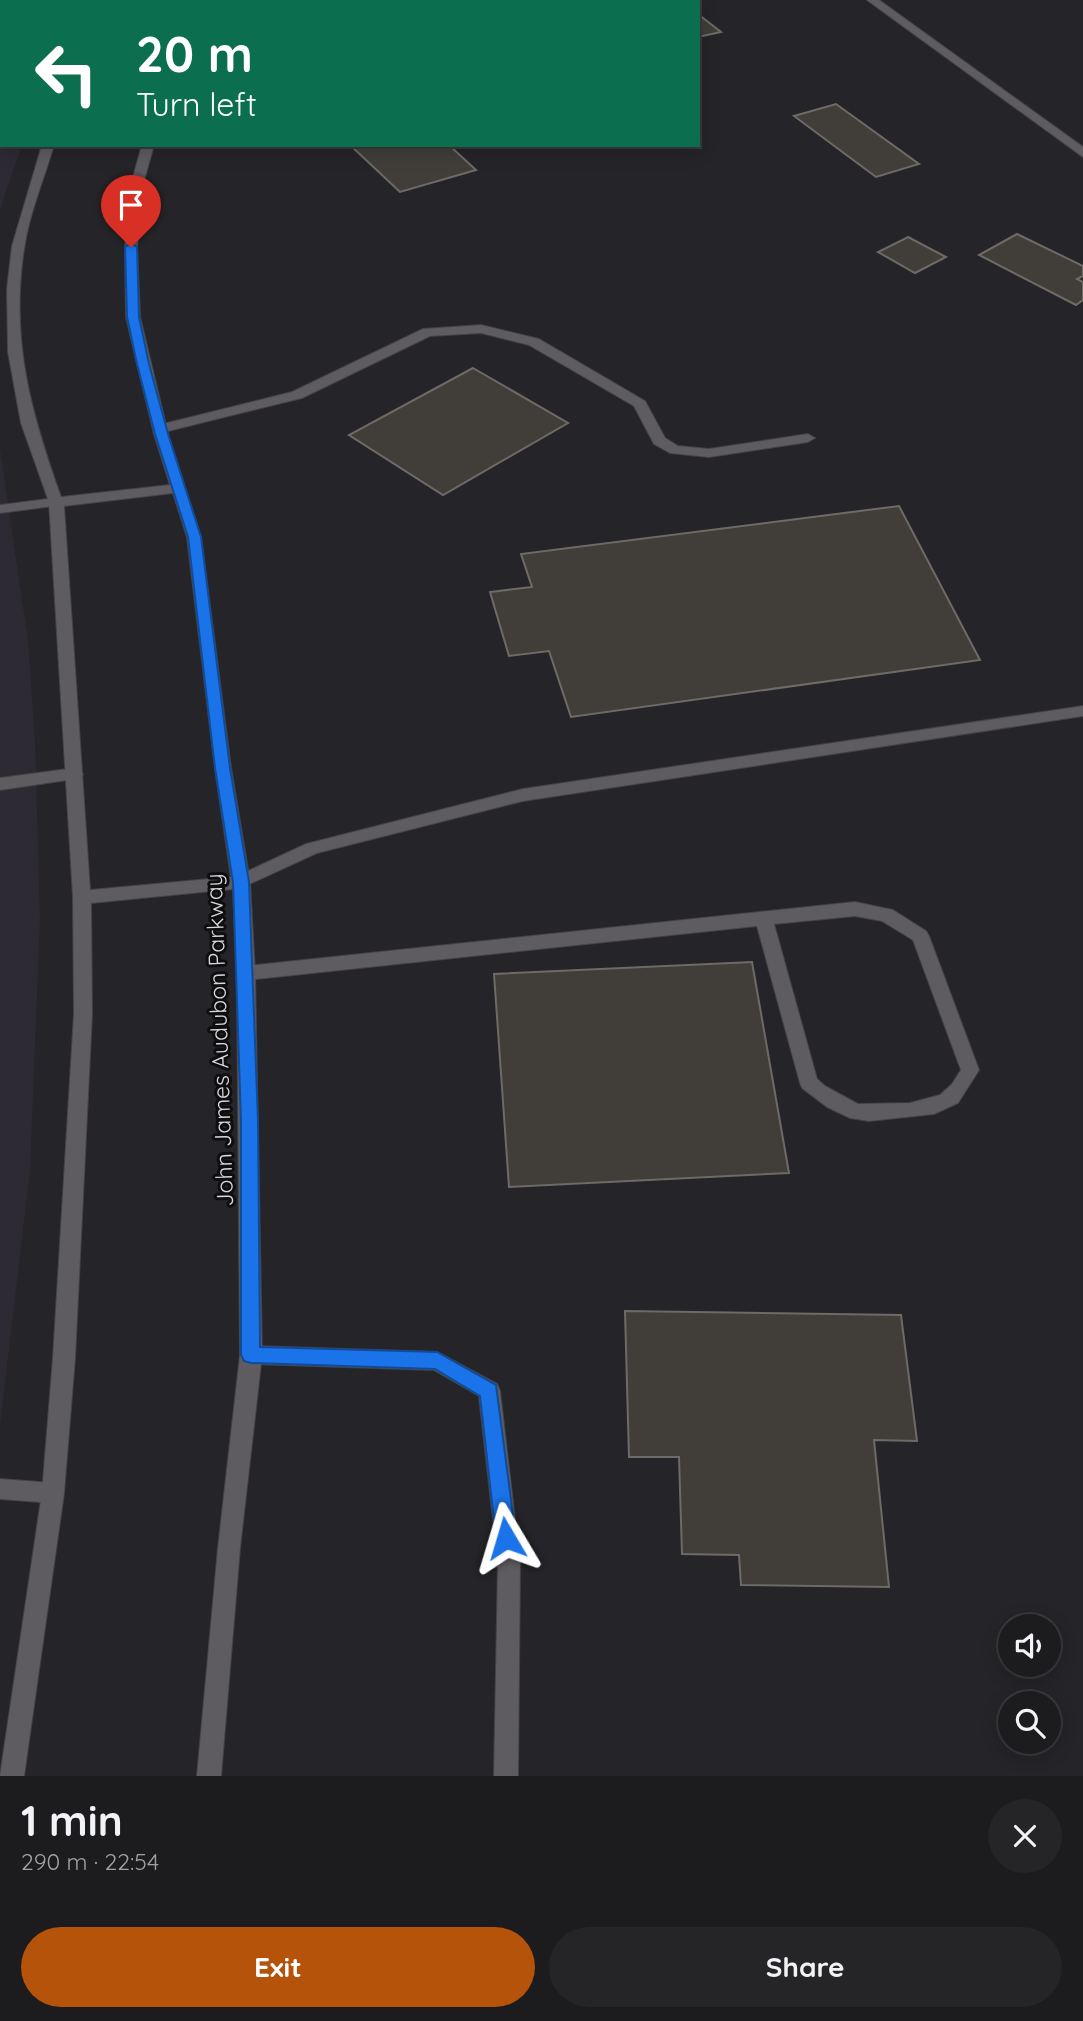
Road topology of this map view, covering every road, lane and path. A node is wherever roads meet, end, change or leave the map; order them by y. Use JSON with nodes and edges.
{"nodes":[{"id":1,"x":872,"y":0,"type":"edge"},
{"id":2,"x":47,"y":147,"type":"edge"},
{"id":3,"x":147,"y":147,"type":"edge"},
{"id":4,"x":1083,"y":153,"type":"edge"},
{"id":5,"x":160,"y":429,"type":"junction"},
{"id":6,"x":808,"y":438,"type":"dead end"},
{"id":7,"x":178,"y":488,"type":"junction"},
{"id":8,"x":56,"y":502,"type":"junction"},
{"id":9,"x":0,"y":509,"type":"edge"},
{"id":10,"x":1083,"y":711,"type":"edge"},
{"id":11,"x":75,"y":774,"type":"junction"},
{"id":12,"x":0,"y":785,"type":"edge"},
{"id":13,"x":241,"y":882,"type":"junction"},
{"id":14,"x":82,"y":897,"type":"junction"},
{"id":15,"x":764,"y":919,"type":"junction"},
{"id":16,"x":246,"y":973,"type":"junction"},
{"id":17,"x":251,"y":1355,"type":"junction"},
{"id":18,"x":0,"y":1489,"type":"edge"},
{"id":19,"x":53,"y":1493,"type":"junction"},
{"id":20,"x":12,"y":1776,"type":"edge"},
{"id":21,"x":209,"y":1776,"type":"edge"},
{"id":22,"x":506,"y":1776,"type":"edge"}],
"edges":[{"from":1,"to":4,"type":"main road"},
{"from":2,"to":8,"type":"main road"},
{"from":3,"to":5,"type":"main road","name":"John James Audubon Parkway"},
{"from":5,"to":6,"type":"main road"},
{"from":5,"to":7,"type":"main road","name":"John James Audubon Parkway"},
{"from":7,"to":8,"type":"main road"},
{"from":7,"to":13,"type":"main road","name":"John James Audubon Parkway"},
{"from":8,"to":9,"type":"main road"},
{"from":8,"to":11,"type":"main road"},
{"from":10,"to":13,"type":"main road"},
{"from":11,"to":12,"type":"main road"},
{"from":11,"to":14,"type":"main road"},
{"from":13,"to":14,"type":"main road"},
{"from":13,"to":16,"type":"main road","name":"John James Audubon Parkway"},
{"from":14,"to":19,"type":"main road"},
{"from":15,"to":15,"type":"main road"},
{"from":15,"to":16,"type":"main road"},
{"from":16,"to":17,"type":"main road","name":"John James Audubon Parkway"},
{"from":17,"to":21,"type":"main road","name":"John James Audubon Parkway"},
{"from":17,"to":22,"type":"main road"},
{"from":18,"to":19,"type":"main road"},
{"from":19,"to":20,"type":"main road"}]}
